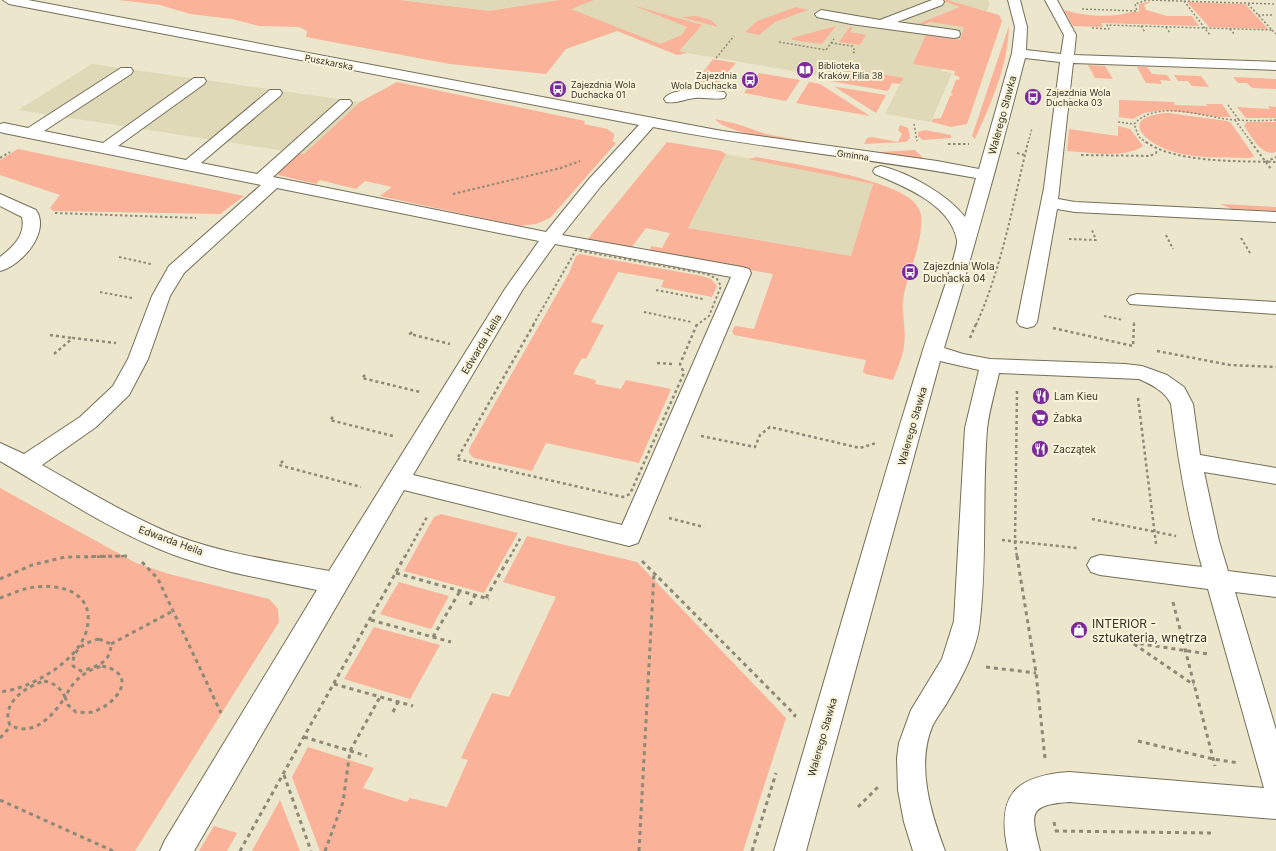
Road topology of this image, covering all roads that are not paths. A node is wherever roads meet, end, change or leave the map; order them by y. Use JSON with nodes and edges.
{"nodes":[{"id":1,"x":9,"y":0,"type":"edge"},
{"id":2,"x":1014,"y":0,"type":"edge"},
{"id":3,"x":938,"y":2,"type":"dead end"},
{"id":4,"x":1053,"y":4,"type":"edge"},
{"id":5,"x":821,"y":14,"type":"dead end"},
{"id":6,"x":881,"y":24,"type":"junction"},
{"id":7,"x":954,"y":34,"type":"dead end"},
{"id":8,"x":1019,"y":53,"type":"junction"},
{"id":9,"x":1068,"y":59,"type":"junction"},
{"id":10,"x":1276,"y":66,"type":"edge"},
{"id":11,"x":126,"y":71,"type":"dead end"},
{"id":12,"x":199,"y":81,"type":"dead end"},
{"id":13,"x":275,"y":93,"type":"dead end"},
{"id":14,"x":720,"y":95,"type":"dead end"},
{"id":15,"x":672,"y":99,"type":"dead end"},
{"id":16,"x":345,"y":103,"type":"dead end"},
{"id":17,"x":650,"y":122,"type":"junction"},
{"id":18,"x":4,"y":128,"type":"dead end"},
{"id":19,"x":31,"y":133,"type":"junction"},
{"id":20,"x":722,"y":136,"type":"junction"},
{"id":21,"x":106,"y":148,"type":"junction"},
{"id":22,"x":189,"y":165,"type":"junction"},
{"id":23,"x":881,"y":171,"type":"junction"},
{"id":24,"x":268,"y":181,"type":"junction"},
{"id":25,"x":983,"y":181,"type":"junction"},
{"id":26,"x":0,"y":199,"type":"edge"},
{"id":27,"x":1049,"y":203,"type":"junction"},
{"id":28,"x":1276,"y":217,"type":"edge"},
{"id":29,"x":550,"y":238,"type":"junction"},
{"id":30,"x":967,"y":242,"type":"junction"},
{"id":31,"x":0,"y":266,"type":"edge"},
{"id":32,"x":1137,"y":300,"type":"road end"},
{"id":33,"x":1276,"y":308,"type":"edge"},
{"id":34,"x":1027,"y":322,"type":"road end"},
{"id":35,"x":933,"y":351,"type":"junction"},
{"id":36,"x":990,"y":366,"type":"junction"},
{"id":37,"x":0,"y":451,"type":"edge"},
{"id":38,"x":1190,"y":461,"type":"junction"},
{"id":39,"x":26,"y":465,"type":"junction"},
{"id":40,"x":1276,"y":476,"type":"edge"},
{"id":41,"x":398,"y":480,"type":"junction"},
{"id":42,"x":1100,"y":565,"type":"dead end"},
{"id":43,"x":1218,"y":581,"type":"junction"},
{"id":44,"x":335,"y":583,"type":"junction"},
{"id":45,"x":1276,"y":587,"type":"edge"},
{"id":46,"x":1274,"y":774,"type":"edge"},
{"id":47,"x":1276,"y":804,"type":"edge"},
{"id":48,"x":176,"y":851,"type":"edge"},
{"id":49,"x":790,"y":851,"type":"edge"},
{"id":50,"x":929,"y":851,"type":"edge"},
{"id":51,"x":1024,"y":851,"type":"edge"}],
"edges":[{"from":1,"to":17,"type":"street","name":"Puszkarska"},
{"from":2,"to":8,"type":"street","name":"Walerego Sławka"},
{"from":3,"to":6,"type":"street"},
{"from":4,"to":9,"type":"street"},
{"from":5,"to":6,"type":"street"},
{"from":6,"to":7,"type":"street"},
{"from":8,"to":9,"type":"street"},
{"from":8,"to":25,"type":"street","name":"Walerego Sławka"},
{"from":9,"to":10,"type":"street"},
{"from":9,"to":27,"type":"street"},
{"from":11,"to":19,"type":"street"},
{"from":12,"to":21,"type":"street"},
{"from":13,"to":22,"type":"street"},
{"from":14,"to":15,"type":"street"},
{"from":16,"to":24,"type":"street"},
{"from":17,"to":20,"type":"street","name":"Gminna"},
{"from":17,"to":29,"type":"street","name":"Edwarda Heila"},
{"from":18,"to":19,"type":"street"},
{"from":19,"to":21,"type":"street"},
{"from":20,"to":23,"type":"street","name":"Gminna"},
{"from":20,"to":25,"type":"street","name":"Gminna"},
{"from":21,"to":22,"type":"street"},
{"from":22,"to":24,"type":"street"},
{"from":23,"to":25,"type":"street","name":"Gminna"},
{"from":23,"to":30,"type":"street","name":"Gminna"},
{"from":24,"to":29,"type":"street"},
{"from":24,"to":39,"type":"street"},
{"from":25,"to":30,"type":"street","name":"Walerego Sławka"},
{"from":26,"to":31,"type":"street"},
{"from":27,"to":28,"type":"street"},
{"from":27,"to":34,"type":"street"},
{"from":29,"to":41,"type":"street","name":"Edwarda Heila"},
{"from":29,"to":41,"type":"street"},
{"from":30,"to":35,"type":"street","name":"Walerego Sławka"},
{"from":32,"to":33,"type":"street"},
{"from":35,"to":36,"type":"street"},
{"from":35,"to":49,"type":"street","name":"Walerego Sławka"},
{"from":36,"to":38,"type":"street"},
{"from":36,"to":50,"type":"street"},
{"from":37,"to":39,"type":"street","name":"Edwarda Heila"},
{"from":38,"to":40,"type":"street"},
{"from":38,"to":43,"type":"street"},
{"from":39,"to":44,"type":"street","name":"Edwarda Heila"},
{"from":41,"to":44,"type":"street","name":"Edwarda Heila"},
{"from":42,"to":43,"type":"street"},
{"from":43,"to":45,"type":"street"},
{"from":43,"to":46,"type":"street"},
{"from":44,"to":48,"type":"street","name":"Edwarda Heila"},
{"from":47,"to":51,"type":"street"}]}
